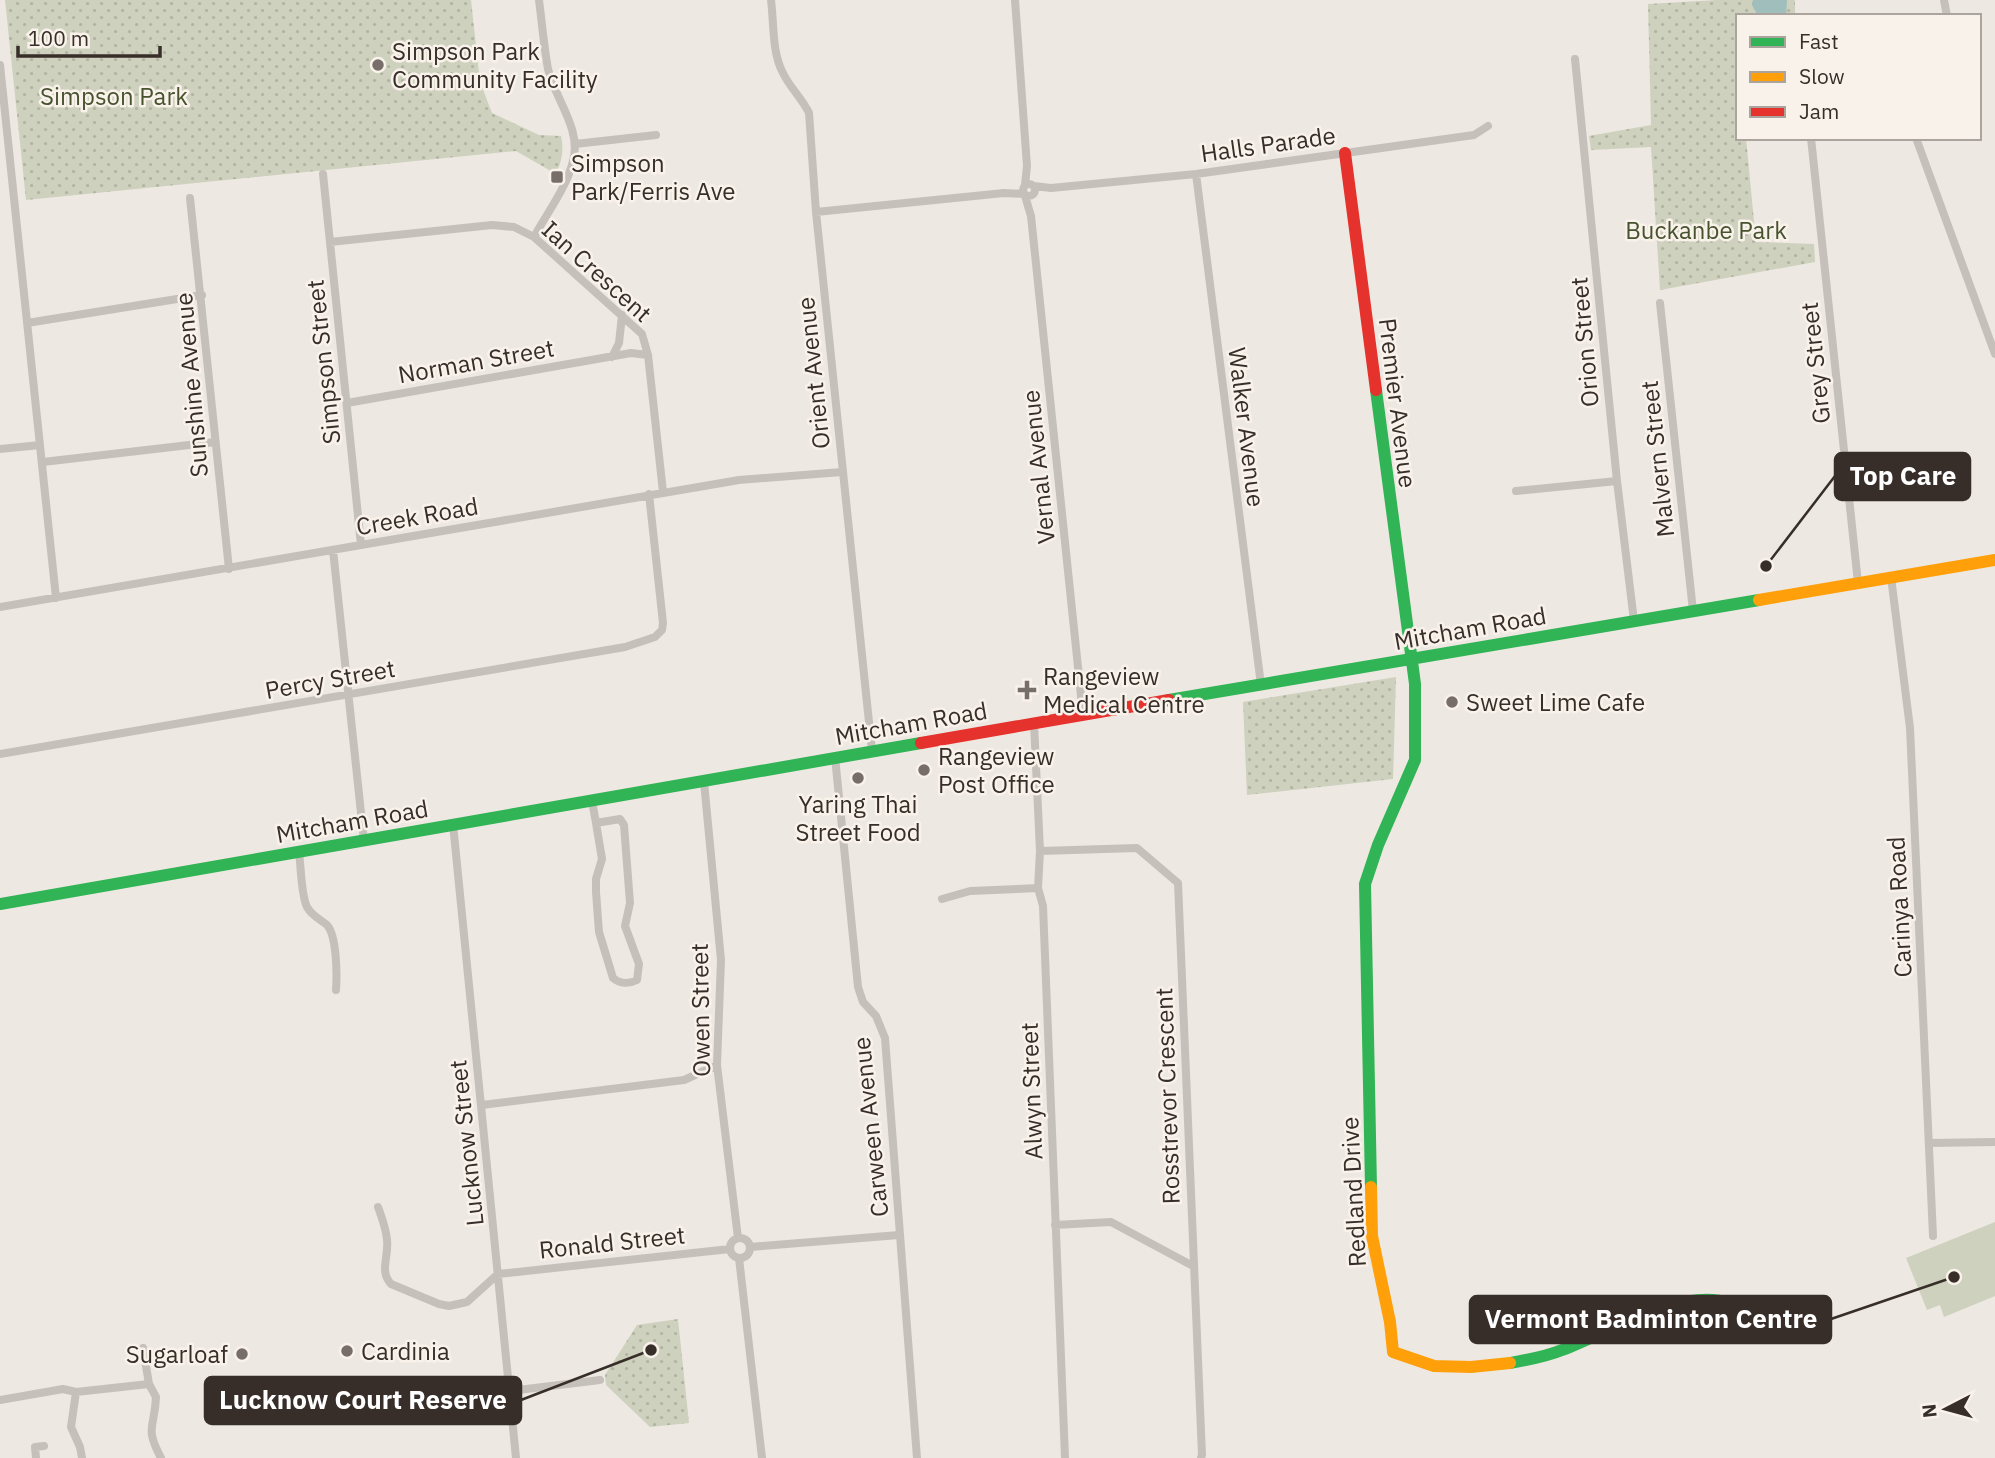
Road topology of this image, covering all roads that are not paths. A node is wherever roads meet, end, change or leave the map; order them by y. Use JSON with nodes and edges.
{"nodes":[{"id":1,"x":539,"y":0,"type":"edge"},
{"id":2,"x":771,"y":0,"type":"edge"},
{"id":3,"x":1015,"y":0,"type":"edge"},
{"id":4,"x":1575,"y":59,"type":"dead end"},
{"id":5,"x":0,"y":65,"type":"edge"},
{"id":6,"x":1488,"y":126,"type":"dead end"},
{"id":7,"x":656,"y":135,"type":"dead end"},
{"id":8,"x":4,"y":139,"type":"edge"},
{"id":9,"x":1811,"y":140,"type":"edge"},
{"id":10,"x":1917,"y":140,"type":"edge"},
{"id":11,"x":575,"y":144,"type":"junction"},
{"id":12,"x":1345,"y":153,"type":"junction"},
{"id":13,"x":323,"y":174,"type":"dead end"},
{"id":14,"x":1196,"y":174,"type":"junction"},
{"id":15,"x":1029,"y":190,"type":"junction"},
{"id":16,"x":190,"y":198,"type":"dead end"},
{"id":17,"x":816,"y":212,"type":"junction"},
{"id":18,"x":534,"y":237,"type":"junction"},
{"id":19,"x":330,"y":242,"type":"junction"},
{"id":20,"x":202,"y":295,"type":"junction"},
{"id":21,"x":1660,"y":303,"type":"dead end"},
{"id":22,"x":622,"y":315,"type":"junction"},
{"id":23,"x":27,"y":323,"type":"junction"},
{"id":24,"x":1995,"y":354,"type":"edge"},
{"id":25,"x":648,"y":355,"type":"junction"},
{"id":26,"x":611,"y":357,"type":"junction"},
{"id":27,"x":346,"y":403,"type":"junction"},
{"id":28,"x":215,"y":442,"type":"junction"},
{"id":29,"x":40,"y":445,"type":"junction"},
{"id":30,"x":0,"y":449,"type":"edge"},
{"id":31,"x":43,"y":461,"type":"junction"},
{"id":32,"x":842,"y":472,"type":"junction"},
{"id":33,"x":1617,"y":481,"type":"junction"},
{"id":34,"x":1516,"y":491,"type":"dead end"},
{"id":35,"x":663,"y":492,"type":"junction"},
{"id":36,"x":649,"y":494,"type":"junction"},
{"id":37,"x":361,"y":545,"type":"junction"},
{"id":38,"x":333,"y":550,"type":"junction"},
{"id":39,"x":1995,"y":561,"type":"edge"},
{"id":40,"x":229,"y":569,"type":"junction"},
{"id":41,"x":1891,"y":578,"type":"junction"},
{"id":42,"x":1858,"y":583,"type":"junction"},
{"id":43,"x":56,"y":598,"type":"junction"},
{"id":44,"x":0,"y":607,"type":"edge"},
{"id":45,"x":1693,"y":611,"type":"junction"},
{"id":46,"x":1634,"y":621,"type":"junction"},
{"id":47,"x":1410,"y":659,"type":"junction"},
{"id":48,"x":1261,"y":685,"type":"junction"},
{"id":49,"x":348,"y":695,"type":"junction"},
{"id":50,"x":1083,"y":715,"type":"junction"},
{"id":51,"x":1034,"y":723,"type":"junction"},
{"id":52,"x":872,"y":751,"type":"junction"},
{"id":53,"x":0,"y":754,"type":"edge"},
{"id":54,"x":835,"y":757,"type":"junction"},
{"id":55,"x":704,"y":782,"type":"junction"},
{"id":56,"x":592,"y":801,"type":"junction"},
{"id":57,"x":596,"y":823,"type":"junction"},
{"id":58,"x":453,"y":824,"type":"junction"},
{"id":59,"x":364,"y":841,"type":"junction"},
{"id":60,"x":1041,"y":851,"type":"junction"},
{"id":61,"x":299,"y":852,"type":"junction"},
{"id":62,"x":1038,"y":888,"type":"junction"},
{"id":63,"x":942,"y":900,"type":"dead end"},
{"id":64,"x":0,"y":904,"type":"edge"},
{"id":65,"x":336,"y":990,"type":"dead end"},
{"id":66,"x":718,"y":1065,"type":"junction"},
{"id":67,"x":482,"y":1105,"type":"junction"},
{"id":68,"x":1995,"y":1142,"type":"edge"},
{"id":69,"x":1929,"y":1143,"type":"junction"},
{"id":70,"x":378,"y":1207,"type":"dead end"},
{"id":71,"x":1055,"y":1225,"type":"junction"},
{"id":72,"x":899,"y":1235,"type":"junction"},
{"id":73,"x":1933,"y":1236,"type":"dead end"},
{"id":74,"x":738,"y":1238,"type":"junction"},
{"id":75,"x":750,"y":1247,"type":"junction"},
{"id":76,"x":730,"y":1249,"type":"junction"},
{"id":77,"x":739,"y":1258,"type":"junction"},
{"id":78,"x":1193,"y":1266,"type":"junction"},
{"id":79,"x":498,"y":1274,"type":"junction"},
{"id":80,"x":1755,"y":1314,"type":"dead end"},
{"id":81,"x":143,"y":1348,"type":"dead end"},
{"id":82,"x":600,"y":1380,"type":"dead end"},
{"id":83,"x":149,"y":1384,"type":"junction"},
{"id":84,"x":510,"y":1391,"type":"junction"},
{"id":85,"x":76,"y":1392,"type":"junction"},
{"id":86,"x":0,"y":1400,"type":"edge"},
{"id":87,"x":44,"y":1446,"type":"dead end"},
{"id":88,"x":36,"y":1458,"type":"edge"},
{"id":89,"x":82,"y":1458,"type":"edge"},
{"id":90,"x":162,"y":1458,"type":"edge"},
{"id":91,"x":516,"y":1458,"type":"edge"},
{"id":92,"x":762,"y":1458,"type":"edge"},
{"id":93,"x":917,"y":1458,"type":"edge"},
{"id":94,"x":1065,"y":1458,"type":"edge"},
{"id":95,"x":1200,"y":1458,"type":"edge"}],
"edges":[{"from":1,"to":11,"type":"street"},
{"from":2,"to":17,"type":"street","name":"Orient Avenue"},
{"from":3,"to":15,"type":"street","name":"Vernal Avenue"},
{"from":4,"to":33,"type":"street","name":"Orion Street"},
{"from":5,"to":8,"type":"street"},
{"from":6,"to":12,"type":"street","name":"Halls Parade"},
{"from":7,"to":11,"type":"street"},
{"from":8,"to":23,"type":"street"},
{"from":9,"to":42,"type":"street","name":"Grey Street"},
{"from":10,"to":24,"type":"street"},
{"from":11,"to":18,"type":"street"},
{"from":12,"to":14,"type":"street","name":"Halls Parade"},
{"from":12,"to":47,"type":"main road","name":"Premier Avenue"},
{"from":13,"to":19,"type":"street","name":"Simpson Street"},
{"from":14,"to":15,"type":"street","name":"Halls Parade"},
{"from":14,"to":48,"type":"street","name":"Walker Avenue"},
{"from":15,"to":17,"type":"street","name":"Halls Parade"},
{"from":15,"to":50,"type":"street","name":"Vernal Avenue"},
{"from":16,"to":20,"type":"street","name":"Sunshine Avenue"},
{"from":17,"to":32,"type":"street","name":"Orient Avenue"},
{"from":18,"to":19,"type":"street","name":"Ian Crescent"},
{"from":18,"to":22,"type":"street","name":"Ian Crescent"},
{"from":19,"to":27,"type":"street","name":"Simpson Street"},
{"from":20,"to":23,"type":"street"},
{"from":20,"to":28,"type":"street","name":"Sunshine Avenue"},
{"from":21,"to":45,"type":"street","name":"Malvern Street"},
{"from":22,"to":25,"type":"street","name":"Ian Crescent"},
{"from":22,"to":26,"type":"street"},
{"from":23,"to":29,"type":"street"},
{"from":25,"to":26,"type":"street","name":"Norman Street"},
{"from":25,"to":35,"type":"street","name":"Ian Crescent"},
{"from":26,"to":27,"type":"street","name":"Norman Street"},
{"from":27,"to":37,"type":"street","name":"Simpson Street"},
{"from":28,"to":31,"type":"street"},
{"from":28,"to":40,"type":"street","name":"Sunshine Avenue"},
{"from":29,"to":30,"type":"street"},
{"from":29,"to":31,"type":"street"},
{"from":31,"to":43,"type":"street"},
{"from":32,"to":35,"type":"street","name":"Creek Road"},
{"from":32,"to":52,"type":"street","name":"Orient Avenue"},
{"from":33,"to":34,"type":"street"},
{"from":33,"to":46,"type":"street","name":"Orion Street"},
{"from":35,"to":36,"type":"street","name":"Creek Road"},
{"from":36,"to":37,"type":"street","name":"Creek Road"},
{"from":36,"to":49,"type":"street","name":"Percy Street"},
{"from":37,"to":38,"type":"street","name":"Creek Road"},
{"from":38,"to":40,"type":"street","name":"Creek Road"},
{"from":38,"to":49,"type":"street"},
{"from":39,"to":41,"type":"main road","name":"Mitcham Road"},
{"from":40,"to":43,"type":"street","name":"Creek Road"},
{"from":41,"to":42,"type":"main road","name":"Mitcham Road"},
{"from":41,"to":69,"type":"street","name":"Carinya Road"},
{"from":42,"to":45,"type":"main road","name":"Mitcham Road"},
{"from":43,"to":44,"type":"street","name":"Creek Road"},
{"from":45,"to":46,"type":"main road","name":"Mitcham Road"},
{"from":46,"to":47,"type":"main road","name":"Mitcham Road"},
{"from":47,"to":48,"type":"main road","name":"Mitcham Road"},
{"from":47,"to":80,"type":"main road","name":"Redland Drive"},
{"from":48,"to":50,"type":"main road","name":"Mitcham Road"},
{"from":49,"to":53,"type":"street","name":"Percy Street"},
{"from":49,"to":59,"type":"street"},
{"from":50,"to":51,"type":"main road","name":"Mitcham Road"},
{"from":51,"to":52,"type":"main road","name":"Mitcham Road"},
{"from":51,"to":60,"type":"street","name":"Alwyn Street"},
{"from":52,"to":54,"type":"main road","name":"Mitcham Road"},
{"from":54,"to":55,"type":"main road","name":"Mitcham Road"},
{"from":54,"to":72,"type":"street","name":"Carween Avenue"},
{"from":55,"to":56,"type":"main road","name":"Mitcham Road"},
{"from":55,"to":66,"type":"street","name":"Owen Street"},
{"from":56,"to":57,"type":"street"},
{"from":56,"to":58,"type":"main road","name":"Mitcham Road"},
{"from":57,"to":57,"type":"street"},
{"from":58,"to":59,"type":"main road","name":"Mitcham Road"},
{"from":58,"to":67,"type":"street","name":"Lucknow Street"},
{"from":59,"to":61,"type":"main road","name":"Mitcham Road"},
{"from":60,"to":62,"type":"street","name":"Alwyn Street"},
{"from":60,"to":78,"type":"street","name":"Rosstrevor Crescent"},
{"from":61,"to":64,"type":"main road","name":"Mitcham Road"},
{"from":61,"to":65,"type":"street"},
{"from":62,"to":63,"type":"street"},
{"from":62,"to":71,"type":"street","name":"Alwyn Street"},
{"from":66,"to":67,"type":"street"},
{"from":66,"to":74,"type":"street","name":"Owen Street"},
{"from":67,"to":79,"type":"street","name":"Lucknow Street"},
{"from":68,"to":69,"type":"street"},
{"from":69,"to":73,"type":"street","name":"Carinya Road"},
{"from":70,"to":79,"type":"street"},
{"from":71,"to":78,"type":"street"},
{"from":71,"to":94,"type":"street","name":"Alwyn Street"},
{"from":72,"to":75,"type":"street"},
{"from":72,"to":93,"type":"street","name":"Carween Avenue"},
{"from":74,"to":75,"type":"street"},
{"from":74,"to":76,"type":"street"},
{"from":75,"to":77,"type":"street"},
{"from":76,"to":77,"type":"street"},
{"from":76,"to":79,"type":"street","name":"Ronald Street"},
{"from":77,"to":92,"type":"street"},
{"from":78,"to":95,"type":"street","name":"Rosstrevor Crescent"},
{"from":79,"to":84,"type":"street","name":"Lucknow Street"},
{"from":81,"to":83,"type":"street"},
{"from":82,"to":84,"type":"street"},
{"from":83,"to":85,"type":"street"},
{"from":83,"to":90,"type":"street"},
{"from":84,"to":91,"type":"street","name":"Lucknow Street"},
{"from":85,"to":86,"type":"street"},
{"from":85,"to":89,"type":"street"},
{"from":87,"to":88,"type":"street"}]}
